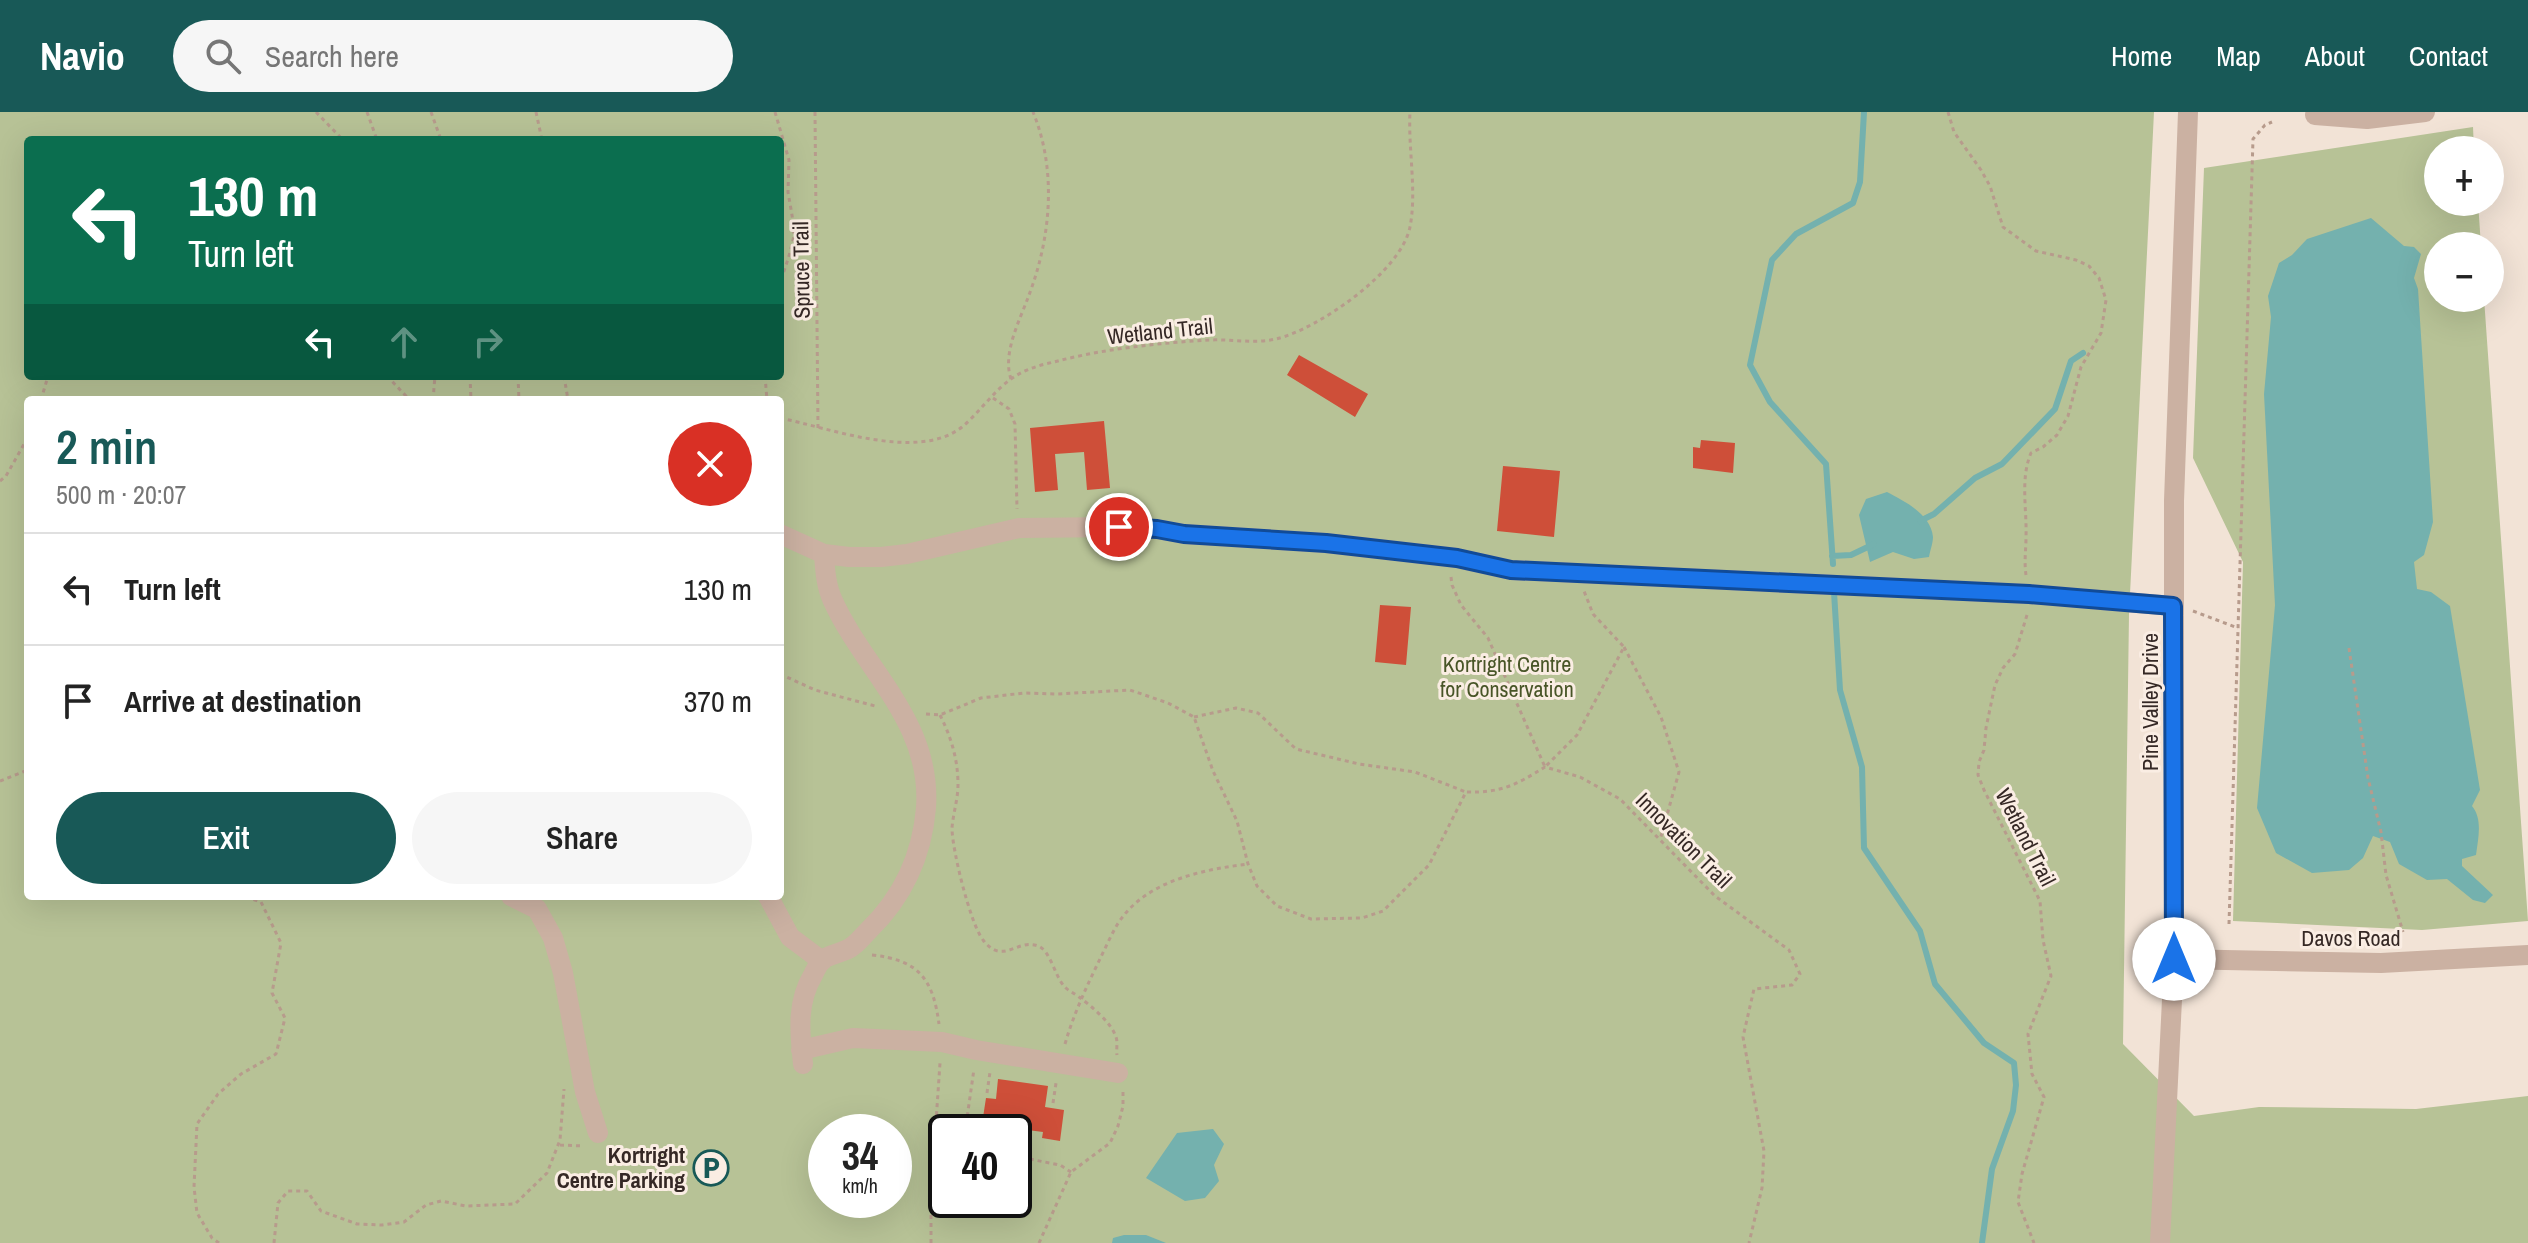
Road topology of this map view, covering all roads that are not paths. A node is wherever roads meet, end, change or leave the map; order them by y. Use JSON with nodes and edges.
{"nodes":[{"id":1,"x":2188,"y":112,"type":"edge"},
{"id":2,"x":2425,"y":112,"type":"edge"},
{"id":3,"x":2315,"y":115,"type":"dead end"},
{"id":4,"x":784,"y":536,"type":"edge"},
{"id":5,"x":824,"y":554,"type":"junction"},
{"id":6,"x":2173,"y":606,"type":"junction"},
{"id":7,"x":519,"y":900,"type":"edge"},
{"id":8,"x":770,"y":900,"type":"edge"},
{"id":9,"x":2528,"y":955,"type":"edge"},
{"id":10,"x":2174,"y":959,"type":"junction"},
{"id":11,"x":822,"y":961,"type":"junction"},
{"id":12,"x":1118,"y":1073,"type":"road end"},
{"id":13,"x":593,"y":1140,"type":"road end"},
{"id":14,"x":2160,"y":1243,"type":"edge"}],
"edges":[{"from":1,"to":6,"type":"street","name":"Pine Valley Drive"},
{"from":2,"to":3,"type":"street"},
{"from":4,"to":5,"type":"street"},
{"from":5,"to":6,"type":"street"},
{"from":5,"to":11,"type":"street"},
{"from":6,"to":10,"type":"street","name":"Pine Valley Drive"},
{"from":7,"to":13,"type":"street"},
{"from":8,"to":11,"type":"street"},
{"from":9,"to":10,"type":"street","name":"Davos Road"},
{"from":10,"to":14,"type":"street","name":"Pine Valley Drive"},
{"from":11,"to":12,"type":"street"}]}
